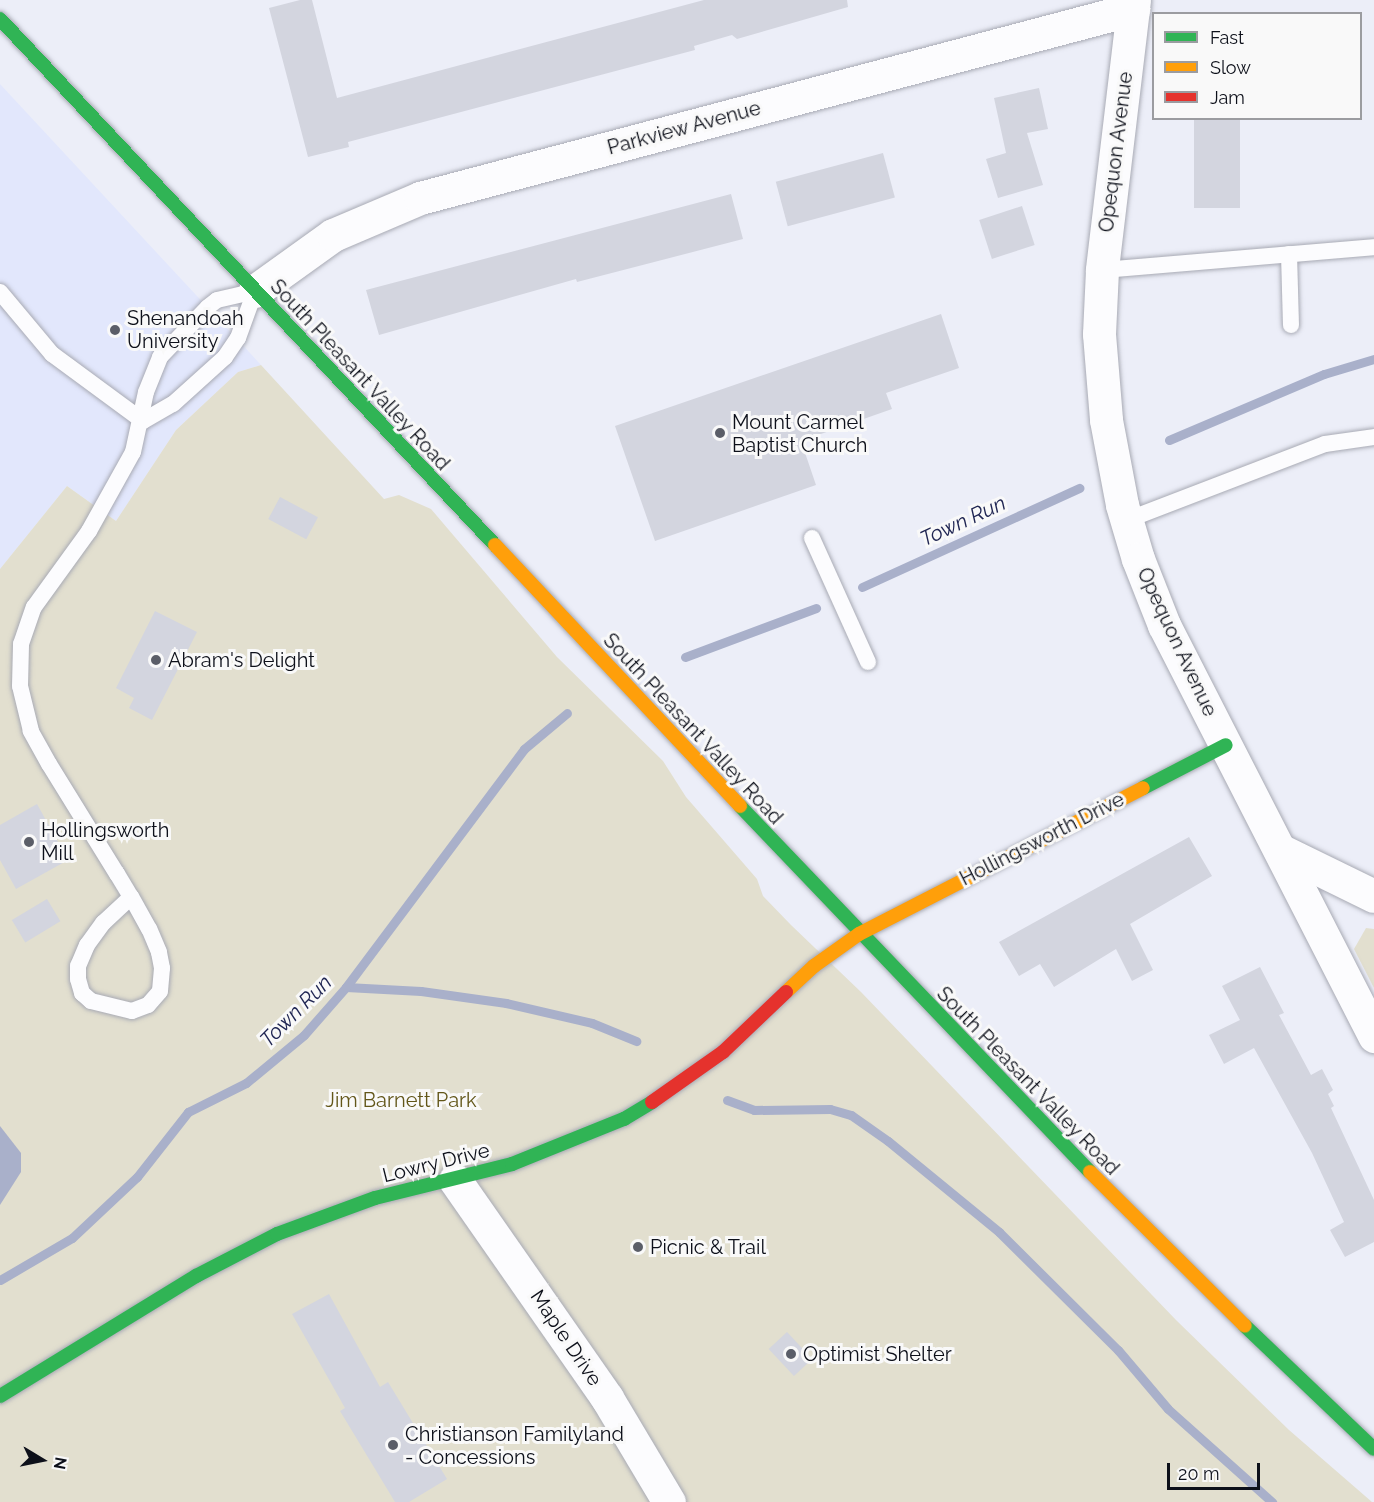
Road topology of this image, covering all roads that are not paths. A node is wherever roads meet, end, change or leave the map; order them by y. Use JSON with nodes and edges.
{"nodes":[{"id":1,"x":1134,"y":5,"type":"edge"},
{"id":2,"x":0,"y":19,"type":"edge"},
{"id":3,"x":1374,"y":247,"type":"edge"},
{"id":4,"x":1288,"y":254,"type":"junction"},
{"id":5,"x":1102,"y":270,"type":"junction"},
{"id":6,"x":255,"y":291,"type":"junction"},
{"id":7,"x":0,"y":292,"type":"edge"},
{"id":8,"x":1291,"y":325,"type":"dead end"},
{"id":9,"x":143,"y":421,"type":"junction"},
{"id":10,"x":1374,"y":437,"type":"edge"},
{"id":11,"x":1126,"y":520,"type":"junction"},
{"id":12,"x":812,"y":538,"type":"dead end"},
{"id":13,"x":868,"y":662,"type":"dead end"},
{"id":14,"x":1226,"y":745,"type":"junction"},
{"id":15,"x":1282,"y":851,"type":"junction"},
{"id":16,"x":1374,"y":896,"type":"edge"},
{"id":17,"x":131,"y":897,"type":"junction"},
{"id":18,"x":859,"y":934,"type":"junction"},
{"id":19,"x":1374,"y":1036,"type":"edge"},
{"id":20,"x":455,"y":1180,"type":"junction"},
{"id":21,"x":0,"y":1396,"type":"edge"},
{"id":22,"x":1374,"y":1449,"type":"edge"},
{"id":23,"x":669,"y":1502,"type":"edge"}],
"edges":[{"from":1,"to":5,"type":"street","name":"Opequon Avenue"},
{"from":1,"to":6,"type":"street","name":"Parkview Avenue"},
{"from":2,"to":6,"type":"main road","name":"South Pleasant Valley Road"},
{"from":3,"to":4,"type":"lane"},
{"from":4,"to":5,"type":"lane"},
{"from":4,"to":8,"type":"lane"},
{"from":5,"to":11,"type":"street","name":"Opequon Avenue"},
{"from":6,"to":9,"type":"lane"},
{"from":6,"to":9,"type":"lane"},
{"from":6,"to":18,"type":"main road","name":"South Pleasant Valley Road"},
{"from":7,"to":9,"type":"lane"},
{"from":9,"to":17,"type":"lane"},
{"from":10,"to":11,"type":"lane"},
{"from":11,"to":14,"type":"street","name":"Opequon Avenue"},
{"from":12,"to":13,"type":"lane"},
{"from":14,"to":15,"type":"street","name":"Opequon Avenue"},
{"from":14,"to":18,"type":"main road","name":"Hollingsworth Drive"},
{"from":15,"to":16,"type":"street"},
{"from":15,"to":19,"type":"street","name":"Opequon Avenue"},
{"from":17,"to":17,"type":"lane"},
{"from":18,"to":20,"type":"main road","name":"Lowry Drive"},
{"from":18,"to":22,"type":"main road","name":"South Pleasant Valley Road"},
{"from":20,"to":21,"type":"main road","name":"Lowry Drive"},
{"from":20,"to":23,"type":"street","name":"Maple Drive"}]}
